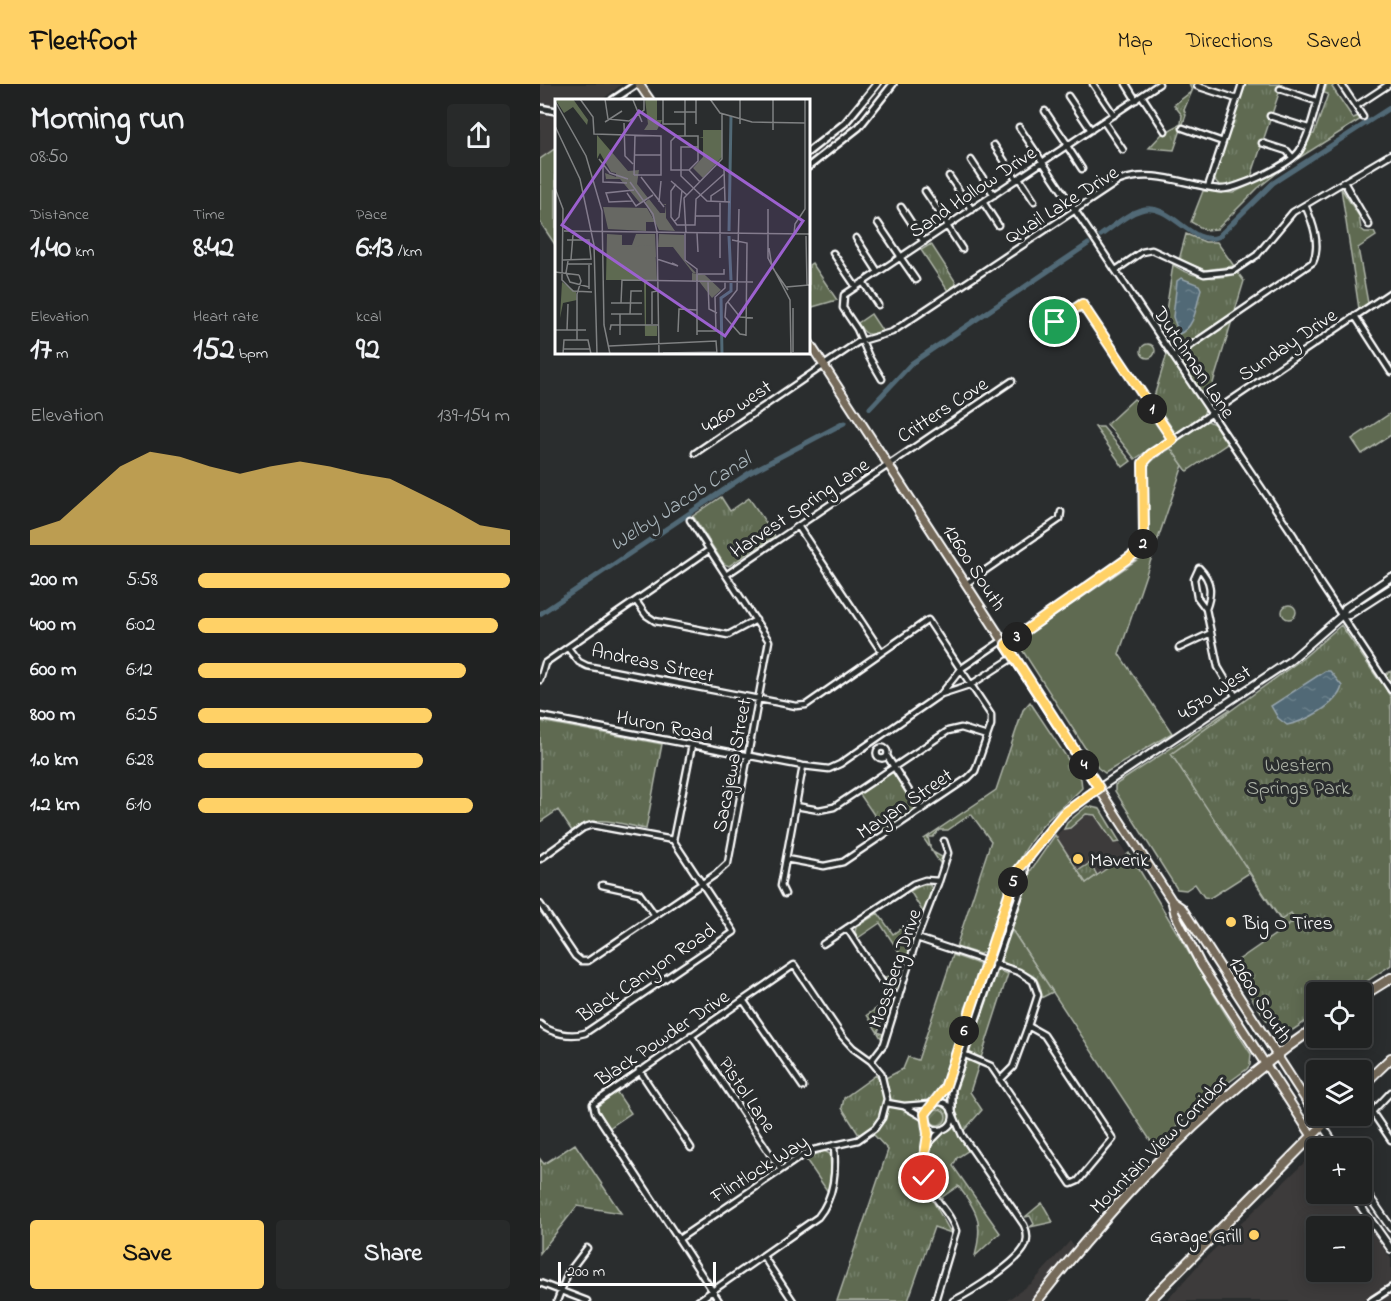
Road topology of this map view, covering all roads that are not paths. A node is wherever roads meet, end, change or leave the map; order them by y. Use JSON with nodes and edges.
{"nodes":[{"id":1,"x":638,"y":84,"type":"edge"},
{"id":2,"x":877,"y":84,"type":"edge"},
{"id":3,"x":893,"y":84,"type":"edge"},
{"id":4,"x":1093,"y":84,"type":"edge"},
{"id":5,"x":1126,"y":84,"type":"edge"},
{"id":6,"x":1159,"y":84,"type":"edge"},
{"id":7,"x":1242,"y":84,"type":"edge"},
{"id":8,"x":1322,"y":84,"type":"edge"},
{"id":9,"x":1341,"y":84,"type":"edge"},
{"id":10,"x":1388,"y":85,"type":"edge"},
{"id":11,"x":1197,"y":86,"type":"dead end"},
{"id":12,"x":1280,"y":89,"type":"dead end"},
{"id":13,"x":1068,"y":96,"type":"dead end"},
{"id":14,"x":1142,"y":96,"type":"junction"},
{"id":15,"x":615,"y":99,"type":"edge"},
{"id":16,"x":649,"y":99,"type":"edge"},
{"id":17,"x":1237,"y":99,"type":"junction"},
{"id":18,"x":1136,"y":100,"type":"junction"},
{"id":19,"x":1316,"y":101,"type":"junction"},
{"id":20,"x":1356,"y":106,"type":"junction"},
{"id":21,"x":540,"y":108,"type":"edge"},
{"id":22,"x":555,"y":111,"type":"edge"},
{"id":23,"x":1045,"y":111,"type":"dead end"},
{"id":24,"x":1114,"y":115,"type":"junction"},
{"id":25,"x":1270,"y":116,"type":"dead end"},
{"id":26,"x":1363,"y":117,"type":"dead end"},
{"id":27,"x":1104,"y":122,"type":"junction"},
{"id":28,"x":1019,"y":127,"type":"dead end"},
{"id":29,"x":1183,"y":128,"type":"dead end"},
{"id":30,"x":1308,"y":128,"type":"junction"},
{"id":31,"x":1091,"y":130,"type":"junction"},
{"id":32,"x":1165,"y":131,"type":"dead end"},
{"id":33,"x":1223,"y":142,"type":"junction"},
{"id":34,"x":1262,"y":142,"type":"dead end"},
{"id":35,"x":994,"y":145,"type":"dead end"},
{"id":36,"x":1067,"y":146,"type":"junction"},
{"id":37,"x":810,"y":150,"type":"edge"},
{"id":38,"x":1123,"y":150,"type":"dead end"},
{"id":39,"x":1391,"y":154,"type":"edge"},
{"id":40,"x":1293,"y":157,"type":"junction"},
{"id":41,"x":971,"y":160,"type":"dead end"},
{"id":42,"x":1043,"y":163,"type":"junction"},
{"id":43,"x":810,"y":165,"type":"edge"},
{"id":44,"x":1082,"y":169,"type":"dead end"},
{"id":45,"x":949,"y":176,"type":"dead end"},
{"id":46,"x":1018,"y":179,"type":"junction"},
{"id":47,"x":1344,"y":182,"type":"junction"},
{"id":48,"x":1208,"y":187,"type":"junction"},
{"id":49,"x":925,"y":191,"type":"dead end"},
{"id":50,"x":994,"y":195,"type":"junction"},
{"id":51,"x":1034,"y":201,"type":"dead end"},
{"id":52,"x":983,"y":202,"type":"junction"},
{"id":53,"x":1305,"y":205,"type":"junction"},
{"id":54,"x":901,"y":207,"type":"dead end"},
{"id":55,"x":972,"y":210,"type":"junction"},
{"id":56,"x":1075,"y":210,"type":"junction"},
{"id":57,"x":878,"y":223,"type":"dead end"},
{"id":58,"x":998,"y":225,"type":"dead end"},
{"id":59,"x":1369,"y":225,"type":"dead end"},
{"id":60,"x":947,"y":226,"type":"junction"},
{"id":61,"x":856,"y":238,"type":"dead end"},
{"id":62,"x":924,"y":242,"type":"junction"},
{"id":63,"x":962,"y":249,"type":"dead end"},
{"id":64,"x":833,"y":253,"type":"dead end"},
{"id":65,"x":901,"y":257,"type":"junction"},
{"id":66,"x":1116,"y":270,"type":"junction"},
{"id":67,"x":878,"y":272,"type":"junction"},
{"id":68,"x":915,"y":280,"type":"dead end"},
{"id":69,"x":863,"y":282,"type":"junction"},
{"id":70,"x":856,"y":287,"type":"junction"},
{"id":71,"x":1391,"y":292,"type":"edge"},
{"id":72,"x":878,"y":305,"type":"dead end"},
{"id":73,"x":1355,"y":316,"type":"junction"},
{"id":74,"x":1055,"y":322,"type":"dead end"},
{"id":75,"x":863,"y":340,"type":"junction"},
{"id":76,"x":810,"y":344,"type":"edge"},
{"id":77,"x":1174,"y":357,"type":"junction"},
{"id":78,"x":824,"y":365,"type":"junction"},
{"id":79,"x":1391,"y":372,"type":"edge"},
{"id":80,"x":882,"y":379,"type":"dead end"},
{"id":81,"x":1012,"y":381,"type":"dead end"},
{"id":82,"x":1211,"y":414,"type":"junction"},
{"id":83,"x":1173,"y":440,"type":"junction"},
{"id":84,"x":695,"y":453,"type":"dead end"},
{"id":85,"x":888,"y":463,"type":"junction"},
{"id":86,"x":1061,"y":512,"type":"dead end"},
{"id":87,"x":690,"y":520,"type":"dead end"},
{"id":88,"x":798,"y":526,"type":"junction"},
{"id":89,"x":709,"y":550,"type":"junction"},
{"id":90,"x":726,"y":575,"type":"junction"},
{"id":91,"x":1391,"y":577,"type":"edge"},
{"id":92,"x":967,"y":583,"type":"junction"},
{"id":93,"x":1391,"y":588,"type":"edge"},
{"id":94,"x":636,"y":601,"type":"junction"},
{"id":95,"x":1206,"y":609,"type":"junction"},
{"id":96,"x":1341,"y":616,"type":"junction"},
{"id":97,"x":756,"y":620,"type":"junction"},
{"id":98,"x":928,"y":620,"type":"joint"},
{"id":99,"x":1211,"y":633,"type":"junction"},
{"id":100,"x":1004,"y":642,"type":"junction"},
{"id":101,"x":568,"y":648,"type":"junction"},
{"id":102,"x":1179,"y":648,"type":"dead end"},
{"id":103,"x":881,"y":651,"type":"junction"},
{"id":104,"x":1014,"y":657,"type":"junction"},
{"id":105,"x":962,"y":669,"type":"junction"},
{"id":106,"x":540,"y":680,"type":"edge"},
{"id":107,"x":972,"y":684,"type":"junction"},
{"id":108,"x":1391,"y":690,"type":"edge"},
{"id":109,"x":941,"y":694,"type":"junction"},
{"id":110,"x":1236,"y":697,"type":"junction"},
{"id":111,"x":759,"y":699,"type":"junction"},
{"id":112,"x":540,"y":716,"type":"edge"},
{"id":113,"x":987,"y":736,"type":"junction"},
{"id":114,"x":874,"y":740,"type":"junction"},
{"id":115,"x":692,"y":745,"type":"junction"},
{"id":116,"x":749,"y":756,"type":"junction"},
{"id":117,"x":803,"y":766,"type":"junction"},
{"id":118,"x":893,"y":768,"type":"junction"},
{"id":119,"x":1099,"y":788,"type":"junction"},
{"id":120,"x":796,"y":806,"type":"junction"},
{"id":121,"x":921,"y":810,"type":"junction"},
{"id":122,"x":673,"y":840,"type":"junction"},
{"id":123,"x":944,"y":841,"type":"dead end"},
{"id":124,"x":540,"y":859,"type":"edge"},
{"id":125,"x":786,"y":859,"type":"junction"},
{"id":126,"x":939,"y":881,"type":"junction"},
{"id":127,"x":702,"y":884,"type":"junction"},
{"id":128,"x":602,"y":885,"type":"dead end"},
{"id":129,"x":785,"y":894,"type":"dead end"},
{"id":130,"x":1172,"y":901,"type":"junction"},
{"id":131,"x":540,"y":904,"type":"edge"},
{"id":132,"x":655,"y":915,"type":"junction"},
{"id":133,"x":847,"y":928,"type":"junction"},
{"id":134,"x":917,"y":938,"type":"junction"},
{"id":135,"x":823,"y":944,"type":"dead end"},
{"id":136,"x":991,"y":962,"type":"junction"},
{"id":137,"x":1391,"y":978,"type":"edge"},
{"id":138,"x":1372,"y":990,"type":"edge"},
{"id":139,"x":899,"y":997,"type":"junction"},
{"id":140,"x":742,"y":1000,"type":"junction"},
{"id":141,"x":540,"y":1024,"type":"edge"},
{"id":142,"x":1028,"y":1026,"type":"junction"},
{"id":143,"x":1306,"y":1034,"type":"edge"},
{"id":144,"x":691,"y":1035,"type":"junction"},
{"id":145,"x":963,"y":1054,"type":"junction"},
{"id":146,"x":1277,"y":1055,"type":"junction"},
{"id":147,"x":1391,"y":1058,"type":"edge"},
{"id":148,"x":871,"y":1061,"type":"junction"},
{"id":149,"x":1265,"y":1064,"type":"junction"},
{"id":150,"x":639,"y":1070,"type":"junction"},
{"id":151,"x":1372,"y":1076,"type":"edge"},
{"id":152,"x":1000,"y":1080,"type":"junction"},
{"id":153,"x":803,"y":1088,"type":"dead end"},
{"id":154,"x":1391,"y":1092,"type":"edge"},
{"id":155,"x":1306,"y":1100,"type":"edge"},
{"id":156,"x":887,"y":1103,"type":"junction"},
{"id":157,"x":934,"y":1103,"type":"junction"},
{"id":158,"x":904,"y":1106,"type":"junction"},
{"id":159,"x":953,"y":1112,"type":"junction"},
{"id":160,"x":926,"y":1121,"type":"junction"},
{"id":161,"x":1321,"y":1126,"type":"edge"},
{"id":162,"x":945,"y":1129,"type":"junction"},
{"id":163,"x":962,"y":1135,"type":"junction"},
{"id":164,"x":1312,"y":1136,"type":"junction"},
{"id":165,"x":1391,"y":1140,"type":"edge"},
{"id":166,"x":928,"y":1144,"type":"junction"},
{"id":167,"x":834,"y":1145,"type":"junction"},
{"id":168,"x":691,"y":1148,"type":"dead end"},
{"id":169,"x":780,"y":1169,"type":"junction"},
{"id":170,"x":1372,"y":1200,"type":"edge"},
{"id":171,"x":1359,"y":1204,"type":"edge"},
{"id":172,"x":1391,"y":1228,"type":"edge"},
{"id":173,"x":679,"y":1239,"type":"junction"},
{"id":174,"x":587,"y":1248,"type":"dead end"},
{"id":175,"x":1391,"y":1249,"type":"edge"},
{"id":176,"x":763,"y":1256,"type":"junction"},
{"id":177,"x":540,"y":1283,"type":"edge"},
{"id":178,"x":1391,"y":1288,"type":"edge"},
{"id":179,"x":561,"y":1291,"type":"junction"},
{"id":180,"x":712,"y":1291,"type":"junction"},
{"id":181,"x":935,"y":1300,"type":"edge"},
{"id":182,"x":557,"y":1301,"type":"edge"},
{"id":183,"x":587,"y":1301,"type":"edge"},
{"id":184,"x":698,"y":1301,"type":"edge"},
{"id":185,"x":719,"y":1301,"type":"edge"},
{"id":186,"x":794,"y":1301,"type":"edge"},
{"id":187,"x":942,"y":1301,"type":"edge"},
{"id":188,"x":953,"y":1301,"type":"edge"},
{"id":189,"x":1037,"y":1301,"type":"edge"},
{"id":190,"x":1149,"y":1301,"type":"edge"},
{"id":191,"x":1371,"y":1301,"type":"edge"}],
"edges":[{"from":1,"to":15,"type":"street"},
{"from":1,"to":16,"type":"main road"},
{"from":2,"to":37,"type":"street"},
{"from":3,"to":43,"type":"street"},
{"from":4,"to":24,"type":"street"},
{"from":5,"to":18,"type":"street"},
{"from":6,"to":14,"type":"street","name":"Sand Hollow Drive"},
{"from":7,"to":17,"type":"street"},
{"from":8,"to":19,"type":"street"},
{"from":9,"to":20,"type":"street"},
{"from":10,"to":20,"type":"street"},
{"from":11,"to":17,"type":"street"},
{"from":12,"to":19,"type":"street"},
{"from":13,"to":31,"type":"street"},
{"from":14,"to":18,"type":"street","name":"Sand Hollow Drive"},
{"from":14,"to":32,"type":"street"},
{"from":17,"to":33,"type":"street"},
{"from":18,"to":24,"type":"street","name":"Sand Hollow Drive"},
{"from":19,"to":30,"type":"street"},
{"from":20,"to":26,"type":"street"},
{"from":21,"to":22,"type":"street"},
{"from":23,"to":36,"type":"street"},
{"from":24,"to":27,"type":"street","name":"Sand Hollow Drive"},
{"from":25,"to":30,"type":"street"},
{"from":27,"to":31,"type":"street","name":"Sand Hollow Drive"},
{"from":27,"to":38,"type":"street"},
{"from":28,"to":42,"type":"street","name":"Dutchman Lane"},
{"from":29,"to":33,"type":"street"},
{"from":30,"to":40,"type":"street"},
{"from":31,"to":36,"type":"street","name":"Sand Hollow Drive"},
{"from":33,"to":48,"type":"street"},
{"from":34,"to":40,"type":"street"},
{"from":35,"to":46,"type":"street"},
{"from":36,"to":42,"type":"street","name":"Sand Hollow Drive"},
{"from":36,"to":44,"type":"street"},
{"from":39,"to":47,"type":"street"},
{"from":40,"to":48,"type":"street","name":"Quail Lake Drive"},
{"from":41,"to":50,"type":"street"},
{"from":42,"to":46,"type":"street","name":"Sand Hollow Drive"},
{"from":42,"to":56,"type":"street","name":"Dutchman Lane"},
{"from":45,"to":55,"type":"street"},
{"from":46,"to":50,"type":"street","name":"Sand Hollow Drive"},
{"from":46,"to":51,"type":"street"},
{"from":47,"to":53,"type":"street"},
{"from":47,"to":59,"type":"street"},
{"from":48,"to":56,"type":"street","name":"Quail Lake Drive"},
{"from":49,"to":60,"type":"street"},
{"from":50,"to":52,"type":"street","name":"Sand Hollow Drive"},
{"from":52,"to":55,"type":"street","name":"Sand Hollow Drive"},
{"from":52,"to":58,"type":"street"},
{"from":53,"to":66,"type":"street"},
{"from":53,"to":77,"type":"street"},
{"from":54,"to":62,"type":"street"},
{"from":55,"to":60,"type":"street","name":"Sand Hollow Drive"},
{"from":56,"to":66,"type":"street","name":"Dutchman Lane"},
{"from":56,"to":75,"type":"street","name":"Quail Lake Drive"},
{"from":57,"to":65,"type":"street"},
{"from":60,"to":62,"type":"street","name":"Sand Hollow Drive"},
{"from":60,"to":63,"type":"street"},
{"from":61,"to":67,"type":"street"},
{"from":62,"to":65,"type":"street","name":"Sand Hollow Drive"},
{"from":64,"to":70,"type":"street"},
{"from":65,"to":67,"type":"street","name":"Sand Hollow Drive"},
{"from":65,"to":68,"type":"street"},
{"from":66,"to":77,"type":"street","name":"Dutchman Lane"},
{"from":67,"to":69,"type":"street","name":"Sand Hollow Drive"},
{"from":69,"to":70,"type":"street","name":"Sand Hollow Drive"},
{"from":69,"to":72,"type":"street"},
{"from":70,"to":75,"type":"street","name":"Sand Hollow Drive"},
{"from":71,"to":73,"type":"street","name":"Sunday Drive"},
{"from":73,"to":79,"type":"street"},
{"from":73,"to":82,"type":"street","name":"Sunday Drive"},
{"from":74,"to":83,"type":"street"},
{"from":75,"to":78,"type":"street","name":"Quail Lake Drive"},
{"from":75,"to":80,"type":"street"},
{"from":76,"to":78,"type":"main road","name":"12600 South"},
{"from":77,"to":82,"type":"street","name":"Dutchman Lane"},
{"from":78,"to":84,"type":"street","name":"4260 west"},
{"from":78,"to":85,"type":"main road","name":"12600 South"},
{"from":81,"to":85,"type":"street","name":"Critters Cove"},
{"from":82,"to":83,"type":"street","name":"Sunday Drive"},
{"from":82,"to":96,"type":"street","name":"Dutchman Lane"},
{"from":83,"to":100,"type":"street","name":"Sunday Drive"},
{"from":85,"to":88,"type":"street","name":"Harvest Spring Lane"},
{"from":85,"to":92,"type":"main road","name":"12600 South"},
{"from":86,"to":92,"type":"street"},
{"from":87,"to":89,"type":"street","name":"Sacajewa Street"},
{"from":88,"to":90,"type":"street","name":"Harvest Spring Lane"},
{"from":88,"to":103,"type":"street"},
{"from":89,"to":90,"type":"street","name":"Sacajewa Street"},
{"from":89,"to":94,"type":"street"},
{"from":90,"to":97,"type":"street","name":"Sacajewa Street"},
{"from":91,"to":96,"type":"main road","name":"4570 West"},
{"from":92,"to":100,"type":"main road","name":"12600 South"},
{"from":93,"to":96,"type":"main road","name":"4570 West"},
{"from":94,"to":97,"type":"street"},
{"from":94,"to":101,"type":"street"},
{"from":95,"to":95,"type":"street"},
{"from":95,"to":99,"type":"street"},
{"from":96,"to":108,"type":"street","name":"Dutchman Lane"},
{"from":96,"to":110,"type":"main road","name":"4570 West"},
{"from":97,"to":111,"type":"street","name":"Sacajewa Street"},
{"from":98,"to":103,"type":"street","name":"Andreas Street"},
{"from":98,"to":105,"type":"street","name":"Mayan Street"},
{"from":99,"to":102,"type":"street"},
{"from":99,"to":110,"type":"street"},
{"from":100,"to":104,"type":"main road","name":"12600 South"},
{"from":100,"to":105,"type":"street","name":"Huron Road"},
{"from":101,"to":106,"type":"street"},
{"from":101,"to":111,"type":"street","name":"Andreas Street"},
{"from":103,"to":111,"type":"street","name":"Andreas Street"},
{"from":104,"to":107,"type":"street","name":"Huron Road"},
{"from":104,"to":119,"type":"main road","name":"12600 South"},
{"from":105,"to":107,"type":"street","name":"Mayan Street"},
{"from":105,"to":109,"type":"street","name":"Huron Road"},
{"from":107,"to":109,"type":"street","name":"Huron Road"},
{"from":107,"to":113,"type":"street","name":"Mayan Street"},
{"from":109,"to":114,"type":"street","name":"Huron Road"},
{"from":110,"to":119,"type":"main road","name":"4570 West"},
{"from":111,"to":116,"type":"street","name":"Sacajewa Street"},
{"from":112,"to":115,"type":"street","name":"Huron Road"},
{"from":113,"to":118,"type":"street"},
{"from":113,"to":121,"type":"street","name":"Mayan Street"},
{"from":114,"to":117,"type":"street","name":"Huron Road"},
{"from":114,"to":118,"type":"street"},
{"from":115,"to":116,"type":"street","name":"Huron Road"},
{"from":115,"to":122,"type":"street"},
{"from":116,"to":117,"type":"street","name":"Huron Road"},
{"from":116,"to":127,"type":"street","name":"Sacajewa Street"},
{"from":117,"to":120,"type":"street"},
{"from":118,"to":120,"type":"street"},
{"from":118,"to":121,"type":"street"},
{"from":119,"to":130,"type":"main road","name":"12600 South"},
{"from":119,"to":136,"type":"street"},
{"from":120,"to":125,"type":"street"},
{"from":121,"to":125,"type":"street","name":"Mayan Street"},
{"from":122,"to":124,"type":"street"},
{"from":122,"to":127,"type":"street"},
{"from":123,"to":126,"type":"street","name":"Mossberg Drive"},
{"from":125,"to":129,"type":"street"},
{"from":126,"to":133,"type":"street"},
{"from":126,"to":134,"type":"street","name":"Mossberg Drive"},
{"from":127,"to":132,"type":"street","name":"Sacajewa Street"},
{"from":127,"to":141,"type":"street","name":"Black Canyon Road"},
{"from":128,"to":132,"type":"street"},
{"from":130,"to":146,"type":"main road","name":"12600 South"},
{"from":130,"to":149,"type":"main road","name":"12600 South"},
{"from":131,"to":132,"type":"street","name":"Sacajewa Street"},
{"from":133,"to":135,"type":"street"},
{"from":133,"to":139,"type":"street"},
{"from":134,"to":136,"type":"street"},
{"from":134,"to":139,"type":"street","name":"Mossberg Drive"},
{"from":136,"to":142,"type":"street"},
{"from":136,"to":145,"type":"street"},
{"from":136,"to":157,"type":"street"},
{"from":137,"to":138,"type":"highway"},
{"from":139,"to":148,"type":"street","name":"Mossberg Drive"},
{"from":140,"to":144,"type":"street","name":"Black Powder Drive"},
{"from":140,"to":148,"type":"street","name":"Black Powder Drive"},
{"from":140,"to":153,"type":"street"},
{"from":142,"to":152,"type":"street"},
{"from":142,"to":152,"type":"street"},
{"from":143,"to":146,"type":"highway","name":"Mountain View Corridor"},
{"from":144,"to":150,"type":"street","name":"Black Powder Drive"},
{"from":144,"to":169,"type":"street","name":"Pistol Lane"},
{"from":145,"to":152,"type":"street"},
{"from":145,"to":159,"type":"street"},
{"from":146,"to":149,"type":"highway","name":"Mountain View Corridor"},
{"from":146,"to":155,"type":"main road","name":"12600 South"},
{"from":147,"to":151,"type":"highway"},
{"from":148,"to":156,"type":"street"},
{"from":149,"to":164,"type":"main road","name":"12600 South"},
{"from":149,"to":189,"type":"highway","name":"Mountain View Corridor"},
{"from":150,"to":168,"type":"street"},
{"from":150,"to":173,"type":"street","name":"Black Powder Drive"},
{"from":154,"to":165,"type":"street"},
{"from":156,"to":158,"type":"street"},
{"from":156,"to":167,"type":"street","name":"Flintlock Way"},
{"from":157,"to":158,"type":"street"},
{"from":157,"to":159,"type":"street"},
{"from":157,"to":160,"type":"street"},
{"from":158,"to":160,"type":"street"},
{"from":159,"to":162,"type":"street"},
{"from":159,"to":163,"type":"street"},
{"from":160,"to":162,"type":"street"},
{"from":160,"to":166,"type":"street"},
{"from":161,"to":164,"type":"highway"},
{"from":162,"to":163,"type":"street"},
{"from":162,"to":166,"type":"street"},
{"from":163,"to":188,"type":"street"},
{"from":164,"to":190,"type":"highway"},
{"from":166,"to":181,"type":"street"},
{"from":167,"to":169,"type":"street","name":"Flintlock Way"},
{"from":167,"to":176,"type":"street"},
{"from":169,"to":173,"type":"street","name":"Flintlock Way"},
{"from":170,"to":172,"type":"main road"},
{"from":171,"to":175,"type":"main road"},
{"from":173,"to":180,"type":"street","name":"Black Powder Drive"},
{"from":174,"to":179,"type":"street"},
{"from":176,"to":180,"type":"street"},
{"from":176,"to":186,"type":"street"},
{"from":177,"to":179,"type":"street"},
{"from":178,"to":191,"type":"street"},
{"from":179,"to":182,"type":"street"},
{"from":179,"to":183,"type":"street"},
{"from":180,"to":184,"type":"street"},
{"from":180,"to":185,"type":"street","name":"Black Powder Drive"},
{"from":181,"to":187,"type":"street"}]}
